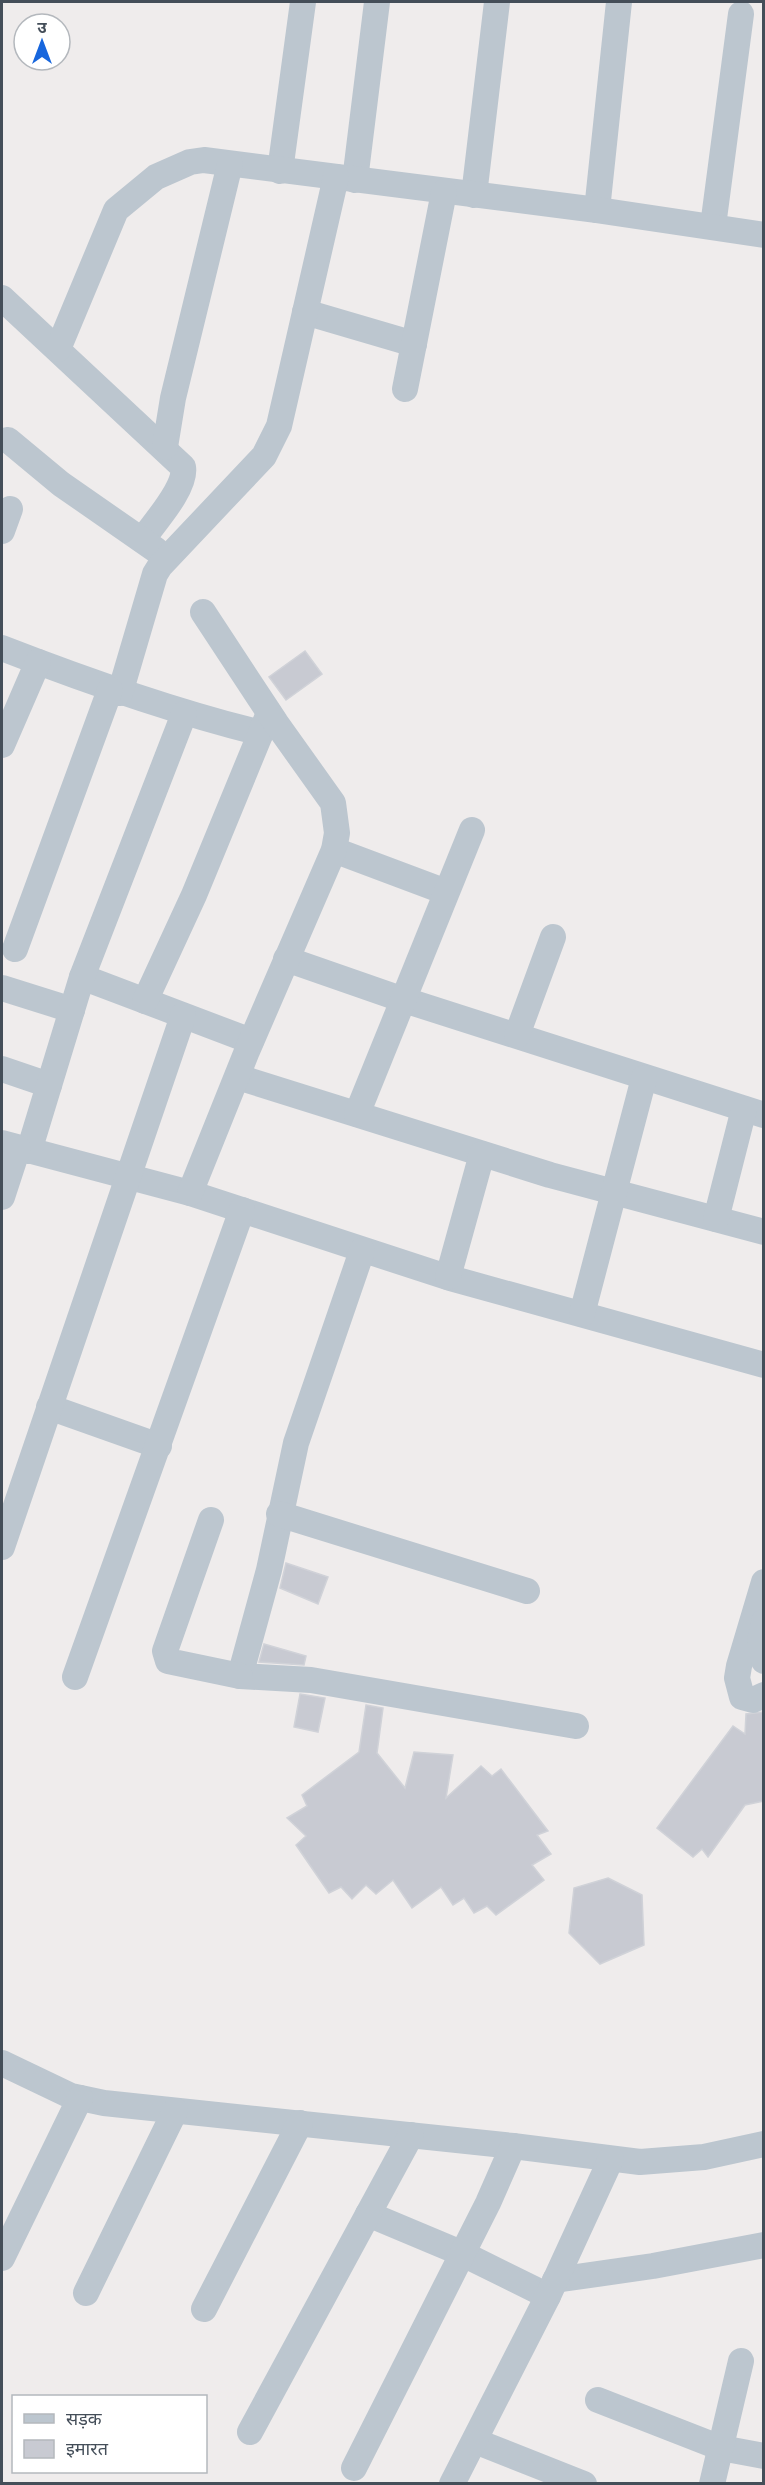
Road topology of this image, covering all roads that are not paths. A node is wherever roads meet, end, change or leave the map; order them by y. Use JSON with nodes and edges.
{"nodes":[{"id":1,"x":303,"y":2,"type":"edge"},
{"id":2,"x":377,"y":2,"type":"edge"},
{"id":3,"x":497,"y":2,"type":"edge"},
{"id":4,"x":620,"y":2,"type":"edge"},
{"id":5,"x":741,"y":14,"type":"dead end"},
{"id":6,"x":230,"y":164,"type":"junction"},
{"id":7,"x":280,"y":171,"type":"junction"},
{"id":8,"x":345,"y":179,"type":"junction"},
{"id":9,"x":444,"y":192,"type":"junction"},
{"id":10,"x":474,"y":195,"type":"junction"},
{"id":11,"x":597,"y":210,"type":"junction"},
{"id":12,"x":713,"y":226,"type":"junction"},
{"id":13,"x":764,"y":235,"type":"edge"},
{"id":14,"x":2,"y":298,"type":"edge"},
{"id":15,"x":305,"y":312,"type":"junction"},
{"id":16,"x":414,"y":344,"type":"junction"},
{"id":17,"x":58,"y":349,"type":"junction"},
{"id":18,"x":405,"y":389,"type":"dead end"},
{"id":19,"x":8,"y":440,"type":"dead end"},
{"id":20,"x":165,"y":447,"type":"junction"},
{"id":21,"x":142,"y":540,"type":"junction"},
{"id":22,"x":166,"y":557,"type":"junction"},
{"id":23,"x":203,"y":612,"type":"dead end"},
{"id":24,"x":2,"y":648,"type":"edge"},
{"id":25,"x":38,"y":662,"type":"junction"},
{"id":26,"x":115,"y":691,"type":"junction"},
{"id":27,"x":184,"y":714,"type":"junction"},
{"id":28,"x":265,"y":723,"type":"junction"},
{"id":29,"x":2,"y":745,"type":"edge"},
{"id":30,"x":472,"y":830,"type":"dead end"},
{"id":31,"x":334,"y":850,"type":"junction"},
{"id":32,"x":446,"y":892,"type":"junction"},
{"id":33,"x":553,"y":937,"type":"dead end"},
{"id":34,"x":15,"y":949,"type":"dead end"},
{"id":35,"x":286,"y":959,"type":"junction"},
{"id":36,"x":81,"y":977,"type":"junction"},
{"id":37,"x":2,"y":988,"type":"edge"},
{"id":38,"x":401,"y":999,"type":"junction"},
{"id":39,"x":145,"y":1001,"type":"junction"},
{"id":40,"x":72,"y":1010,"type":"junction"},
{"id":41,"x":183,"y":1016,"type":"junction"},
{"id":42,"x":517,"y":1035,"type":"junction"},
{"id":43,"x":251,"y":1041,"type":"junction"},
{"id":44,"x":2,"y":1069,"type":"edge"},
{"id":45,"x":238,"y":1077,"type":"junction"},
{"id":46,"x":644,"y":1078,"type":"junction"},
{"id":47,"x":49,"y":1085,"type":"junction"},
{"id":48,"x":754,"y":1112,"type":"edge"},
{"id":49,"x":357,"y":1114,"type":"junction"},
{"id":50,"x":16,"y":1147,"type":"edge"},
{"id":51,"x":482,"y":1154,"type":"junction"},
{"id":52,"x":128,"y":1178,"type":"junction"},
{"id":53,"x":615,"y":1191,"type":"junction"},
{"id":54,"x":190,"y":1193,"type":"junction"},
{"id":55,"x":2,"y":1197,"type":"edge"},
{"id":56,"x":242,"y":1210,"type":"junction"},
{"id":57,"x":716,"y":1219,"type":"junction"},
{"id":58,"x":764,"y":1232,"type":"edge"},
{"id":59,"x":362,"y":1251,"type":"junction"},
{"id":60,"x":448,"y":1277,"type":"junction"},
{"id":61,"x":582,"y":1314,"type":"junction"},
{"id":62,"x":764,"y":1365,"type":"edge"},
{"id":63,"x":49,"y":1407,"type":"junction"},
{"id":64,"x":159,"y":1446,"type":"junction"},
{"id":65,"x":279,"y":1514,"type":"junction"},
{"id":66,"x":211,"y":1520,"type":"dead end"},
{"id":67,"x":2,"y":1547,"type":"edge"},
{"id":68,"x":764,"y":1582,"type":"edge"},
{"id":69,"x":527,"y":1591,"type":"dead end"},
{"id":70,"x":764,"y":1622,"type":"edge"},
{"id":71,"x":764,"y":1661,"type":"edge"},
{"id":72,"x":240,"y":1676,"type":"junction"},
{"id":73,"x":75,"y":1677,"type":"dead end"},
{"id":74,"x":764,"y":1695,"type":"edge"},
{"id":75,"x":576,"y":1726,"type":"dead end"},
{"id":76,"x":2,"y":2063,"type":"edge"},
{"id":77,"x":80,"y":2098,"type":"junction"},
{"id":78,"x":175,"y":2111,"type":"junction"},
{"id":79,"x":300,"y":2123,"type":"junction"},
{"id":80,"x":411,"y":2135,"type":"junction"},
{"id":81,"x":764,"y":2144,"type":"edge"},
{"id":82,"x":513,"y":2146,"type":"junction"},
{"id":83,"x":611,"y":2159,"type":"junction"},
{"id":84,"x":368,"y":2214,"type":"junction"},
{"id":85,"x":764,"y":2245,"type":"edge"},
{"id":86,"x":461,"y":2253,"type":"junction"},
{"id":87,"x":2,"y":2258,"type":"edge"},
{"id":88,"x":551,"y":2288,"type":"junction"},
{"id":89,"x":86,"y":2293,"type":"dead end"},
{"id":90,"x":204,"y":2309,"type":"dead end"},
{"id":91,"x":741,"y":2361,"type":"dead end"},
{"id":92,"x":598,"y":2400,"type":"dead end"},
{"id":93,"x":250,"y":2432,"type":"dead end"},
{"id":94,"x":475,"y":2441,"type":"junction"},
{"id":95,"x":721,"y":2448,"type":"junction"},
{"id":96,"x":764,"y":2456,"type":"edge"},
{"id":97,"x":354,"y":2468,"type":"dead end"},
{"id":98,"x":453,"y":2484,"type":"edge"},
{"id":99,"x":584,"y":2484,"type":"edge"},
{"id":100,"x":712,"y":2484,"type":"edge"}],
"edges":[{"from":1,"to":7,"type":"street"},
{"from":2,"to":8,"type":"street"},
{"from":3,"to":10,"type":"street"},
{"from":4,"to":11,"type":"street"},
{"from":5,"to":12,"type":"street"},
{"from":6,"to":7,"type":"street"},
{"from":6,"to":17,"type":"street"},
{"from":6,"to":20,"type":"street"},
{"from":7,"to":8,"type":"street"},
{"from":8,"to":9,"type":"street"},
{"from":8,"to":15,"type":"street"},
{"from":9,"to":10,"type":"street"},
{"from":9,"to":16,"type":"street"},
{"from":10,"to":11,"type":"street"},
{"from":11,"to":12,"type":"street"},
{"from":12,"to":13,"type":"street"},
{"from":14,"to":17,"type":"street"},
{"from":15,"to":16,"type":"street"},
{"from":15,"to":22,"type":"street"},
{"from":16,"to":18,"type":"street"},
{"from":17,"to":20,"type":"street"},
{"from":19,"to":21,"type":"street"},
{"from":20,"to":21,"type":"street"},
{"from":21,"to":22,"type":"street"},
{"from":22,"to":26,"type":"street"},
{"from":23,"to":28,"type":"street"},
{"from":24,"to":25,"type":"street"},
{"from":25,"to":26,"type":"street"},
{"from":25,"to":29,"type":"street"},
{"from":26,"to":27,"type":"street"},
{"from":26,"to":34,"type":"street"},
{"from":27,"to":28,"type":"street"},
{"from":27,"to":36,"type":"street"},
{"from":28,"to":31,"type":"street"},
{"from":28,"to":39,"type":"street"},
{"from":30,"to":32,"type":"street"},
{"from":31,"to":32,"type":"street"},
{"from":31,"to":35,"type":"street"},
{"from":32,"to":38,"type":"street"},
{"from":33,"to":42,"type":"street"},
{"from":35,"to":38,"type":"street"},
{"from":35,"to":43,"type":"street"},
{"from":36,"to":39,"type":"street"},
{"from":36,"to":40,"type":"street"},
{"from":37,"to":40,"type":"street"},
{"from":38,"to":42,"type":"street"},
{"from":38,"to":49,"type":"street"},
{"from":39,"to":41,"type":"street"},
{"from":40,"to":47,"type":"street"},
{"from":41,"to":43,"type":"street"},
{"from":41,"to":52,"type":"street"},
{"from":42,"to":46,"type":"street"},
{"from":43,"to":45,"type":"street"},
{"from":44,"to":47,"type":"street"},
{"from":45,"to":49,"type":"street"},
{"from":45,"to":54,"type":"street"},
{"from":46,"to":48,"type":"street"},
{"from":46,"to":53,"type":"street"},
{"from":47,"to":50,"type":"street"},
{"from":48,"to":57,"type":"street"},
{"from":49,"to":51,"type":"street"},
{"from":50,"to":52,"type":"street"},
{"from":50,"to":55,"type":"street"},
{"from":51,"to":53,"type":"street"},
{"from":51,"to":60,"type":"street"},
{"from":52,"to":54,"type":"street"},
{"from":52,"to":63,"type":"street"},
{"from":53,"to":57,"type":"street"},
{"from":53,"to":61,"type":"street"},
{"from":54,"to":56,"type":"street"},
{"from":56,"to":59,"type":"street"},
{"from":56,"to":64,"type":"street"},
{"from":57,"to":58,"type":"street"},
{"from":59,"to":60,"type":"street"},
{"from":59,"to":65,"type":"street"},
{"from":60,"to":61,"type":"street"},
{"from":61,"to":62,"type":"street"},
{"from":63,"to":64,"type":"street"},
{"from":63,"to":67,"type":"street"},
{"from":64,"to":73,"type":"street"},
{"from":65,"to":69,"type":"street"},
{"from":65,"to":72,"type":"street"},
{"from":66,"to":72,"type":"street"},
{"from":68,"to":74,"type":"street"},
{"from":70,"to":71,"type":"street"},
{"from":72,"to":75,"type":"street"},
{"from":76,"to":77,"type":"street"},
{"from":77,"to":78,"type":"street"},
{"from":77,"to":87,"type":"street"},
{"from":78,"to":79,"type":"street"},
{"from":78,"to":89,"type":"street"},
{"from":79,"to":80,"type":"street"},
{"from":79,"to":90,"type":"street"},
{"from":80,"to":82,"type":"street"},
{"from":80,"to":84,"type":"street"},
{"from":81,"to":83,"type":"street"},
{"from":82,"to":83,"type":"street"},
{"from":82,"to":86,"type":"street"},
{"from":83,"to":88,"type":"street"},
{"from":84,"to":86,"type":"street"},
{"from":84,"to":93,"type":"street"},
{"from":85,"to":88,"type":"street"},
{"from":86,"to":88,"type":"street"},
{"from":86,"to":97,"type":"street"},
{"from":88,"to":94,"type":"street"},
{"from":91,"to":95,"type":"street"},
{"from":92,"to":95,"type":"street"},
{"from":94,"to":98,"type":"street"},
{"from":94,"to":99,"type":"street"},
{"from":95,"to":96,"type":"street"},
{"from":95,"to":100,"type":"street"}]}
